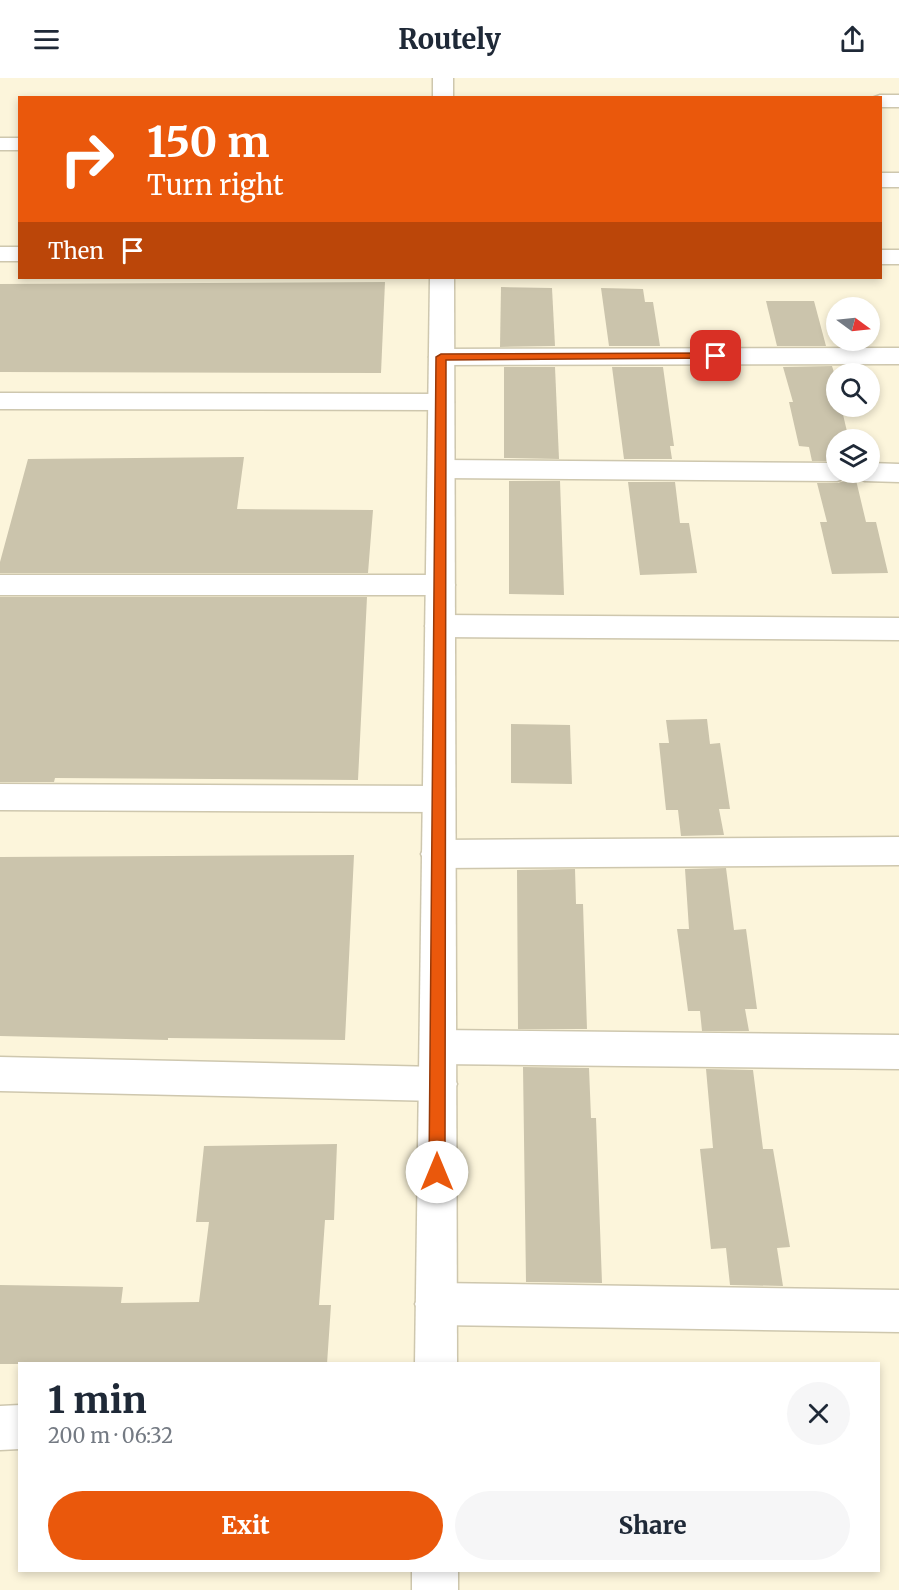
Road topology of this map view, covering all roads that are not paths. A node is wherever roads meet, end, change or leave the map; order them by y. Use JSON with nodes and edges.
{"nodes":[{"id":1,"x":443,"y":78,"type":"edge"},
{"id":2,"x":443,"y":96,"type":"edge"},
{"id":3,"x":882,"y":101,"type":"edge"},
{"id":4,"x":899,"y":101,"type":"edge"},
{"id":5,"x":0,"y":144,"type":"edge"},
{"id":6,"x":18,"y":144,"type":"edge"},
{"id":7,"x":882,"y":180,"type":"edge"},
{"id":8,"x":899,"y":180,"type":"edge"},
{"id":9,"x":0,"y":254,"type":"edge"},
{"id":10,"x":18,"y":254,"type":"edge"},
{"id":11,"x":882,"y":257,"type":"edge"},
{"id":12,"x":899,"y":257,"type":"edge"},
{"id":13,"x":442,"y":279,"type":"edge"},
{"id":14,"x":899,"y":356,"type":"edge"},
{"id":15,"x":441,"y":357,"type":"junction"},
{"id":16,"x":0,"y":401,"type":"edge"},
{"id":17,"x":441,"y":402,"type":"junction"},
{"id":18,"x":441,"y":469,"type":"junction"},
{"id":19,"x":826,"y":472,"type":"edge"},
{"id":20,"x":880,"y":472,"type":"edge"},
{"id":21,"x":899,"y":473,"type":"edge"},
{"id":22,"x":0,"y":585,"type":"edge"},
{"id":23,"x":441,"y":585,"type":"junction"},
{"id":24,"x":440,"y":626,"type":"junction"},
{"id":25,"x":899,"y":629,"type":"edge"},
{"id":26,"x":0,"y":797,"type":"edge"},
{"id":27,"x":439,"y":799,"type":"junction"},
{"id":28,"x":899,"y":850,"type":"edge"},
{"id":29,"x":438,"y":854,"type":"junction"},
{"id":30,"x":438,"y":1047,"type":"junction"},
{"id":31,"x":899,"y":1052,"type":"edge"},
{"id":32,"x":0,"y":1074,"type":"edge"},
{"id":33,"x":438,"y":1084,"type":"junction"},
{"id":34,"x":436,"y":1304,"type":"junction"},
{"id":35,"x":899,"y":1311,"type":"edge"},
{"id":36,"x":436,"y":1362,"type":"edge"},
{"id":37,"x":0,"y":1428,"type":"edge"},
{"id":38,"x":18,"y":1428,"type":"edge"},
{"id":39,"x":435,"y":1572,"type":"edge"},
{"id":40,"x":435,"y":1590,"type":"edge"}],
"edges":[{"from":1,"to":2,"type":"street"},
{"from":3,"to":4,"type":"street"},
{"from":5,"to":6,"type":"street"},
{"from":7,"to":8,"type":"street"},
{"from":9,"to":10,"type":"street"},
{"from":11,"to":12,"type":"street"},
{"from":13,"to":15,"type":"street"},
{"from":14,"to":15,"type":"street"},
{"from":15,"to":17,"type":"street"},
{"from":16,"to":17,"type":"street"},
{"from":17,"to":18,"type":"street"},
{"from":18,"to":19,"type":"street"},
{"from":18,"to":23,"type":"street"},
{"from":20,"to":21,"type":"street"},
{"from":22,"to":23,"type":"street"},
{"from":23,"to":24,"type":"street"},
{"from":24,"to":25,"type":"street"},
{"from":24,"to":27,"type":"street"},
{"from":26,"to":27,"type":"street"},
{"from":27,"to":29,"type":"street"},
{"from":28,"to":29,"type":"street"},
{"from":29,"to":30,"type":"street"},
{"from":30,"to":31,"type":"street"},
{"from":30,"to":33,"type":"street"},
{"from":32,"to":33,"type":"street"},
{"from":33,"to":34,"type":"street"},
{"from":34,"to":35,"type":"street"},
{"from":34,"to":36,"type":"street"},
{"from":37,"to":38,"type":"street"},
{"from":39,"to":40,"type":"street"}]}
